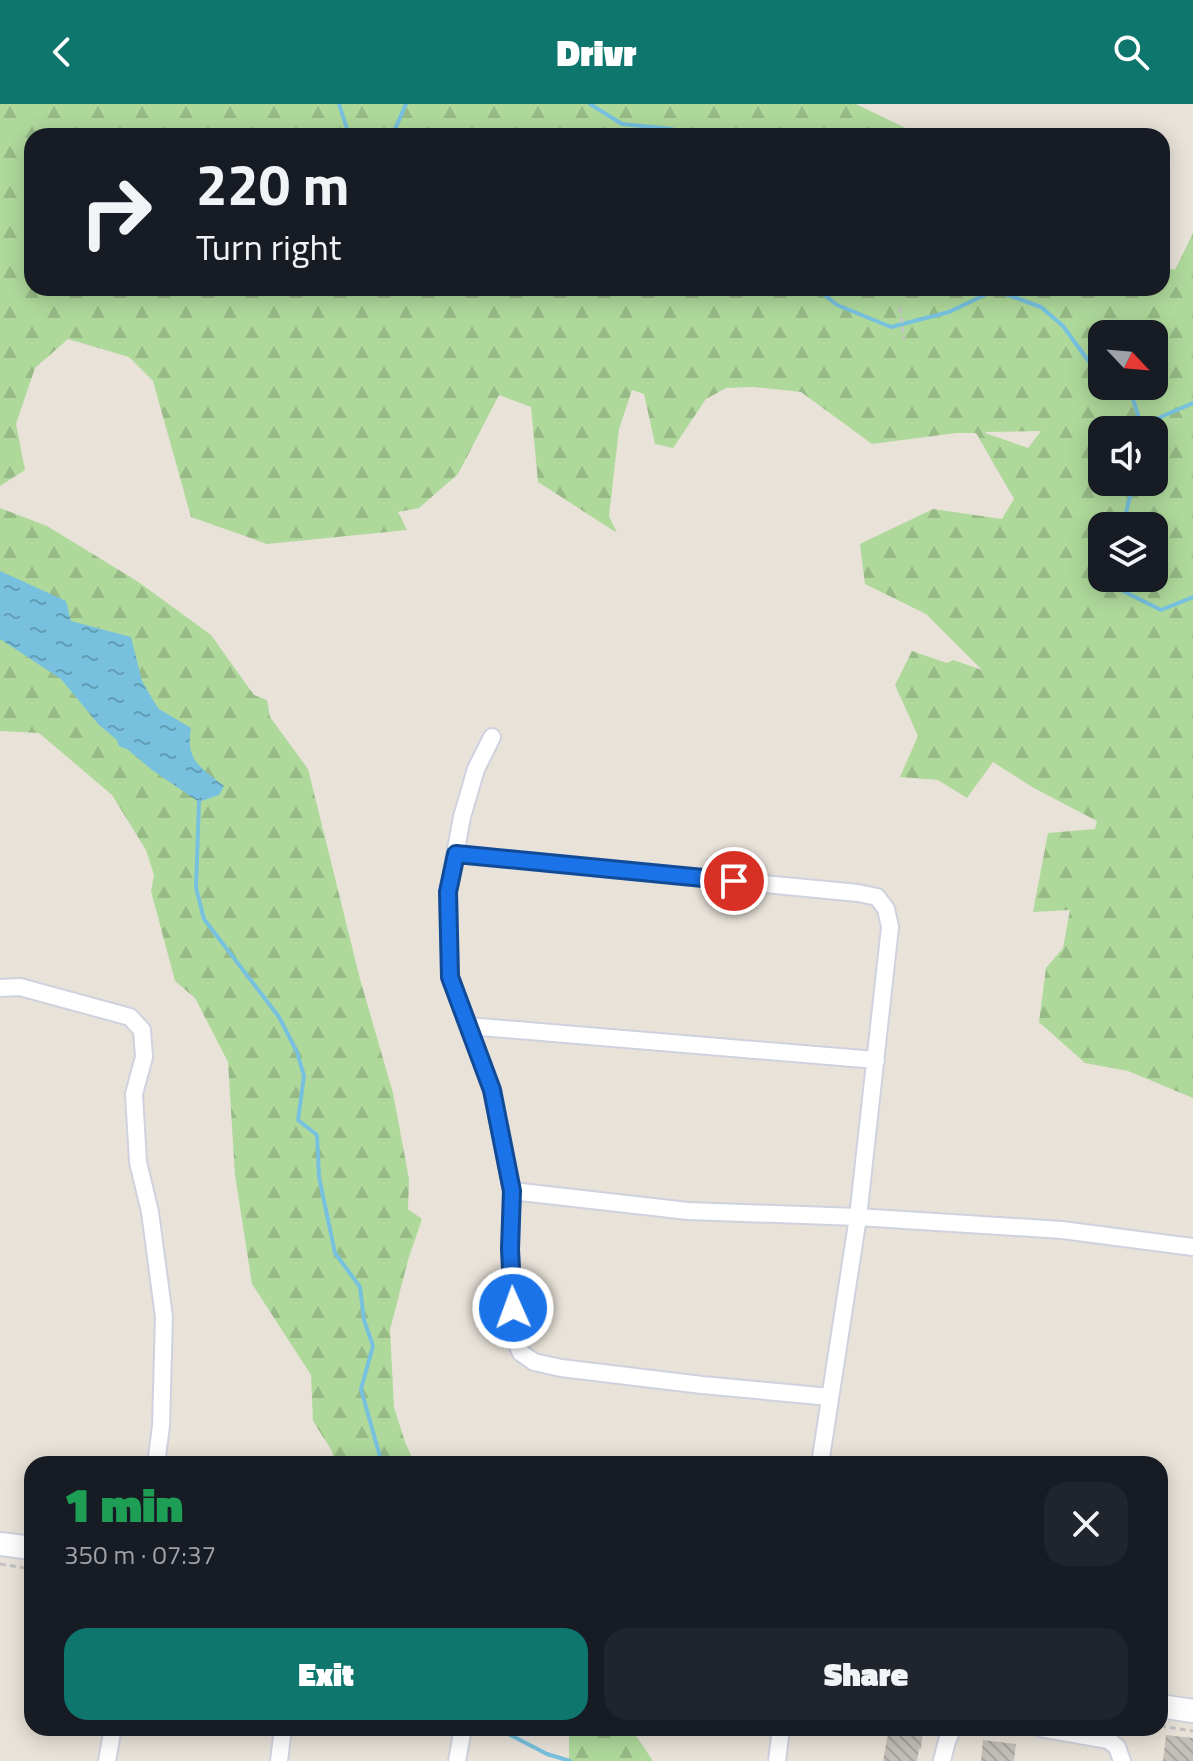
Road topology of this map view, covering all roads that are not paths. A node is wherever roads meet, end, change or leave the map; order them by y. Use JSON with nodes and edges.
{"nodes":[{"id":1,"x":492,"y":737,"type":"dead end"},
{"id":2,"x":456,"y":854,"type":"junction"},
{"id":3,"x":0,"y":988,"type":"edge"},
{"id":4,"x":468,"y":1026,"type":"junction"},
{"id":5,"x":876,"y":1060,"type":"junction"},
{"id":6,"x":512,"y":1191,"type":"junction"},
{"id":7,"x":858,"y":1217,"type":"junction"},
{"id":8,"x":1193,"y":1247,"type":"edge"},
{"id":9,"x":830,"y":1397,"type":"junction"},
{"id":10,"x":157,"y":1456,"type":"edge"},
{"id":11,"x":821,"y":1456,"type":"edge"},
{"id":12,"x":0,"y":1544,"type":"edge"},
{"id":13,"x":24,"y":1547,"type":"edge"},
{"id":14,"x":1168,"y":1707,"type":"edge"},
{"id":15,"x":1193,"y":1711,"type":"edge"},
{"id":16,"x":112,"y":1736,"type":"edge"},
{"id":17,"x":282,"y":1736,"type":"edge"},
{"id":18,"x":462,"y":1736,"type":"edge"},
{"id":19,"x":780,"y":1736,"type":"edge"},
{"id":20,"x":949,"y":1736,"type":"edge"},
{"id":21,"x":1085,"y":1736,"type":"edge"},
{"id":22,"x":107,"y":1761,"type":"edge"},
{"id":23,"x":279,"y":1761,"type":"edge"},
{"id":24,"x":457,"y":1761,"type":"edge"},
{"id":25,"x":777,"y":1761,"type":"edge"},
{"id":26,"x":942,"y":1761,"type":"edge"},
{"id":27,"x":1122,"y":1761,"type":"edge"}],
"edges":[{"from":1,"to":2,"type":"street"},
{"from":2,"to":4,"type":"street"},
{"from":2,"to":5,"type":"street"},
{"from":3,"to":10,"type":"street"},
{"from":4,"to":5,"type":"street"},
{"from":4,"to":6,"type":"street"},
{"from":5,"to":7,"type":"street"},
{"from":6,"to":7,"type":"street"},
{"from":6,"to":9,"type":"street"},
{"from":7,"to":8,"type":"street"},
{"from":7,"to":9,"type":"street"},
{"from":9,"to":11,"type":"street"},
{"from":12,"to":13,"type":"street"},
{"from":14,"to":15,"type":"street"},
{"from":16,"to":22,"type":"street"},
{"from":17,"to":23,"type":"street"},
{"from":18,"to":24,"type":"street"},
{"from":19,"to":25,"type":"street"},
{"from":20,"to":26,"type":"street"},
{"from":21,"to":27,"type":"street"}]}
